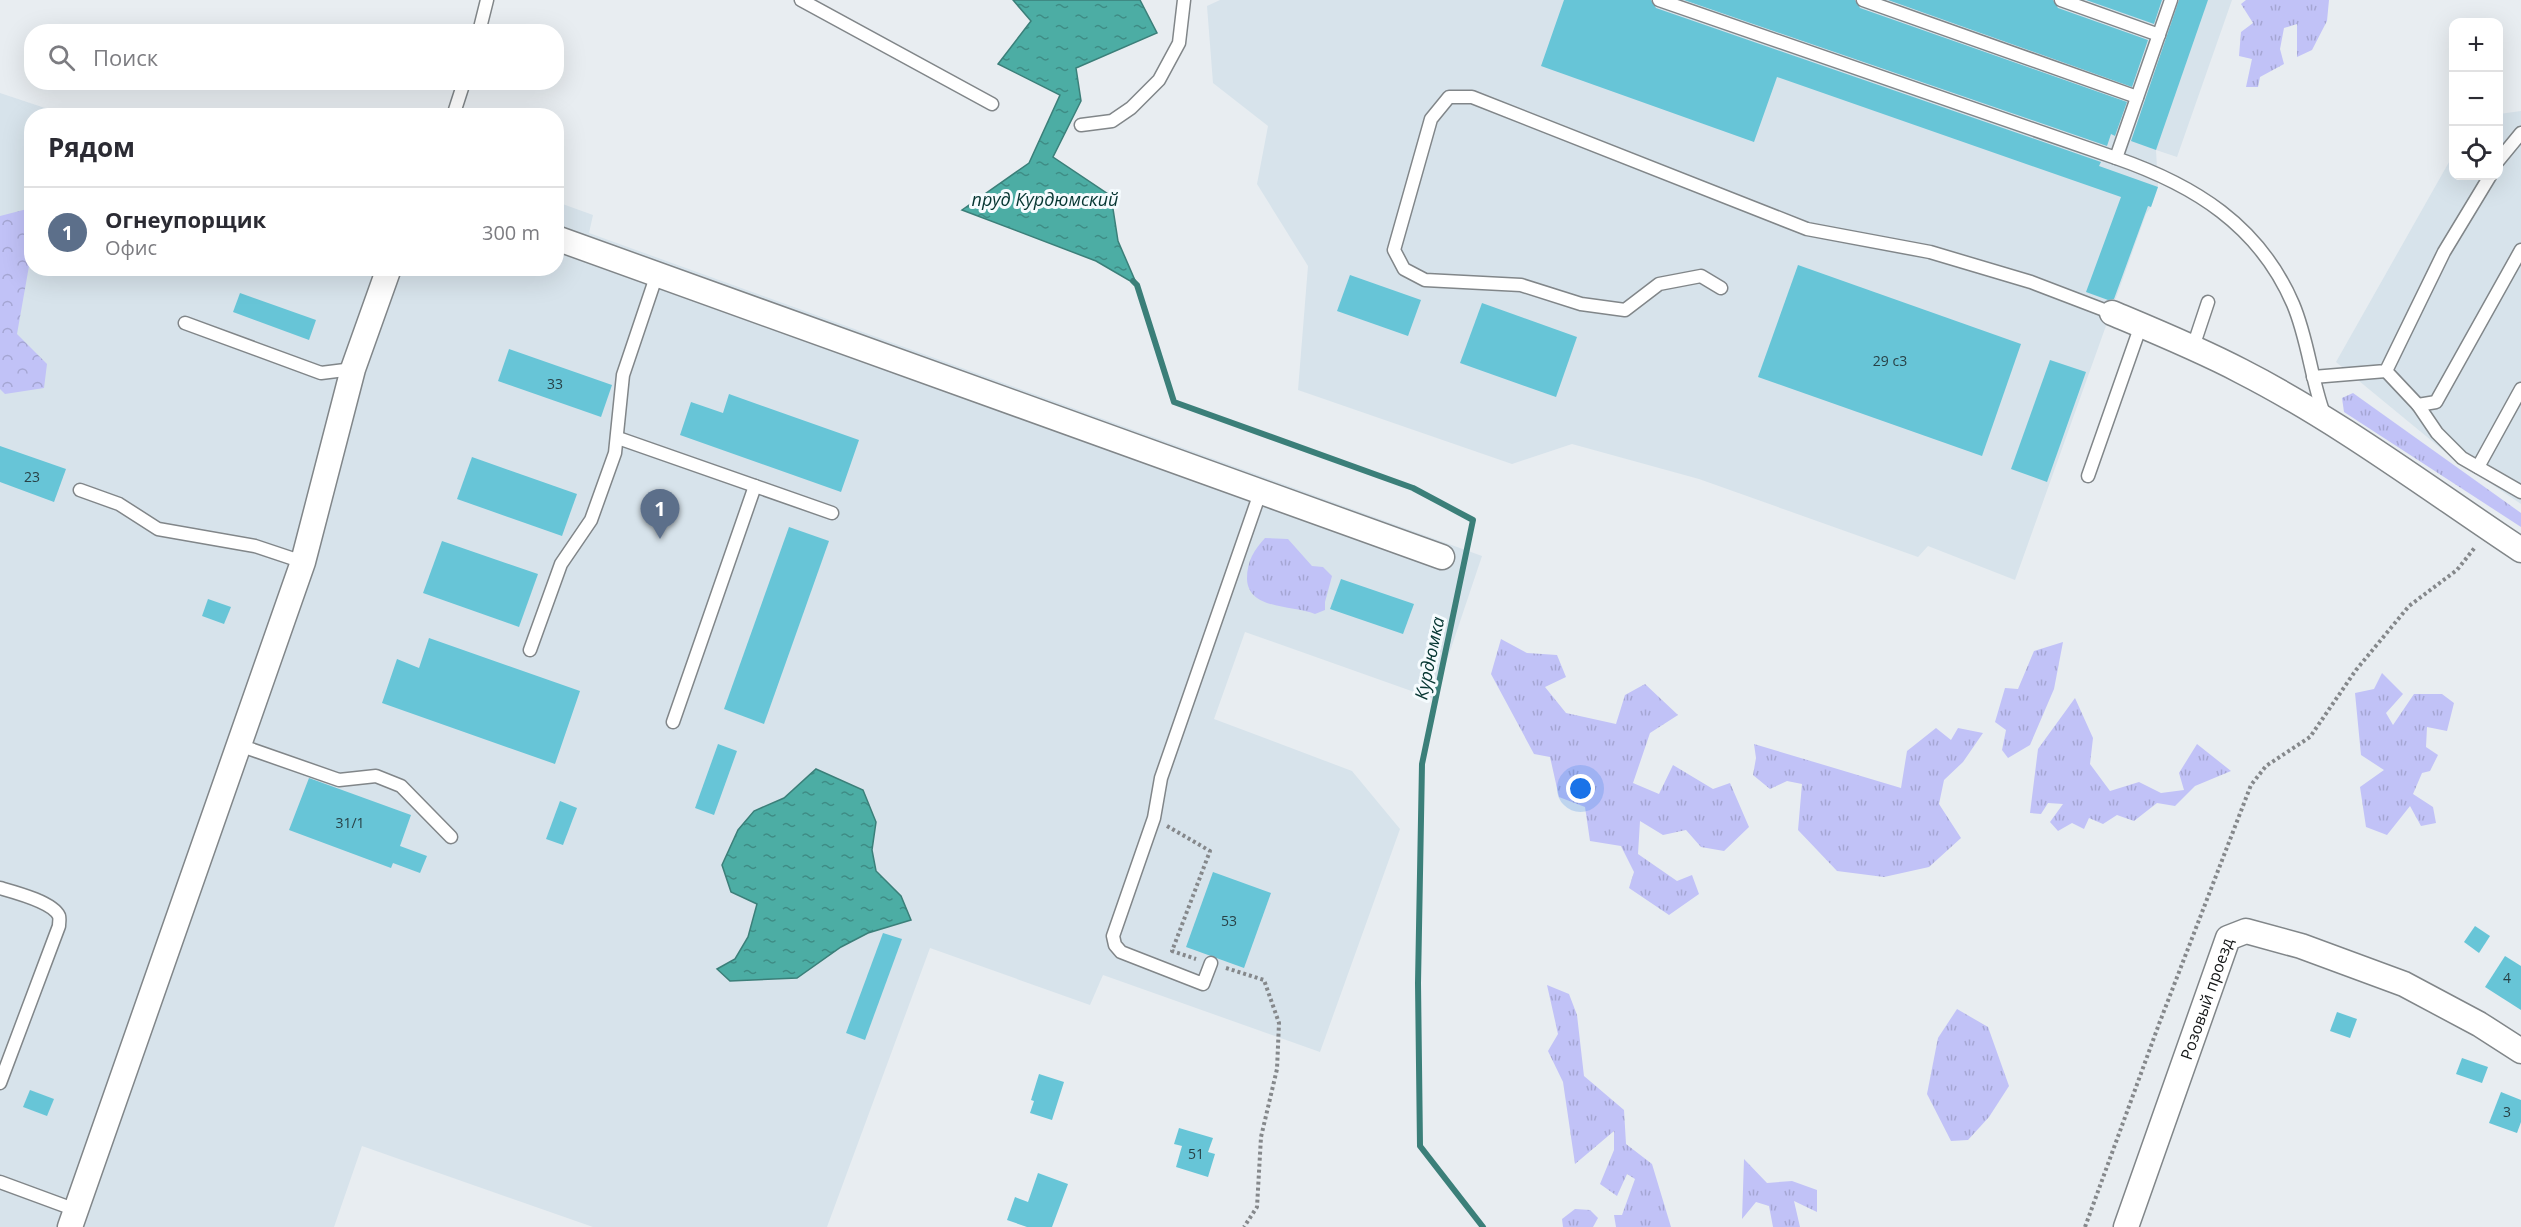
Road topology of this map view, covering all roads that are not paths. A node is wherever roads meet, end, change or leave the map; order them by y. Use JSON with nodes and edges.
{"nodes":[{"id":1,"x":487,"y":0,"type":"edge"},
{"id":2,"x":801,"y":0,"type":"edge"},
{"id":3,"x":1184,"y":0,"type":"edge"},
{"id":4,"x":1659,"y":0,"type":"edge"},
{"id":5,"x":1863,"y":0,"type":"edge"},
{"id":6,"x":2061,"y":0,"type":"edge"},
{"id":7,"x":2171,"y":0,"type":"edge"},
{"id":8,"x":481,"y":24,"type":"edge"},
{"id":9,"x":2159,"y":35,"type":"junction"},
{"id":10,"x":461,"y":90,"type":"edge"},
{"id":11,"x":2137,"y":97,"type":"junction"},
{"id":12,"x":992,"y":104,"type":"dead end"},
{"id":13,"x":456,"y":108,"type":"edge"},
{"id":14,"x":1081,"y":125,"type":"dead end"},
{"id":15,"x":2521,"y":133,"type":"edge"},
{"id":16,"x":2503,"y":156,"type":"edge"},
{"id":17,"x":2116,"y":158,"type":"junction"},
{"id":18,"x":2488,"y":180,"type":"edge"},
{"id":19,"x":564,"y":241,"type":"edge"},
{"id":20,"x":2521,"y":250,"type":"edge"},
{"id":21,"x":657,"y":274,"type":"junction"},
{"id":22,"x":386,"y":276,"type":"edge"},
{"id":23,"x":1721,"y":288,"type":"dead end"},
{"id":24,"x":2208,"y":302,"type":"dead end"},
{"id":25,"x":2112,"y":313,"type":"joint"},
{"id":26,"x":185,"y":323,"type":"dead end"},
{"id":27,"x":2141,"y":325,"type":"junction"},
{"id":28,"x":2193,"y":347,"type":"junction"},
{"id":29,"x":354,"y":369,"type":"junction"},
{"id":30,"x":2386,"y":371,"type":"junction"},
{"id":31,"x":2313,"y":377,"type":"junction"},
{"id":32,"x":2521,"y":389,"type":"edge"},
{"id":33,"x":2418,"y":405,"type":"junction"},
{"id":34,"x":2326,"y":421,"type":"junction"},
{"id":35,"x":618,"y":438,"type":"junction"},
{"id":36,"x":2478,"y":467,"type":"junction"},
{"id":37,"x":2088,"y":476,"type":"dead end"},
{"id":38,"x":755,"y":486,"type":"junction"},
{"id":39,"x":80,"y":490,"type":"dead end"},
{"id":40,"x":1261,"y":490,"type":"junction"},
{"id":41,"x":2521,"y":492,"type":"edge"},
{"id":42,"x":832,"y":513,"type":"dead end"},
{"id":43,"x":2521,"y":550,"type":"edge"},
{"id":44,"x":1442,"y":556,"type":"dead end"},
{"id":45,"x":303,"y":562,"type":"junction"},
{"id":46,"x":530,"y":650,"type":"dead end"},
{"id":47,"x":672,"y":722,"type":"dead end"},
{"id":48,"x":239,"y":744,"type":"junction"},
{"id":49,"x":451,"y":837,"type":"dead end"},
{"id":50,"x":0,"y":888,"type":"edge"},
{"id":51,"x":1211,"y":963,"type":"road end"},
{"id":52,"x":2521,"y":1051,"type":"edge"},
{"id":53,"x":0,"y":1083,"type":"edge"},
{"id":54,"x":0,"y":1182,"type":"edge"},
{"id":55,"x":73,"y":1219,"type":"edge"},
{"id":56,"x":2126,"y":1227,"type":"edge"}],
"edges":[{"from":1,"to":8,"type":"lane"},
{"from":2,"to":12,"type":"lane"},
{"from":3,"to":14,"type":"lane"},
{"from":4,"to":17,"type":"lane"},
{"from":5,"to":11,"type":"lane"},
{"from":6,"to":9,"type":"lane"},
{"from":7,"to":9,"type":"lane"},
{"from":9,"to":11,"type":"lane"},
{"from":10,"to":13,"type":"lane"},
{"from":11,"to":17,"type":"lane"},
{"from":15,"to":16,"type":"lane"},
{"from":17,"to":31,"type":"lane"},
{"from":18,"to":30,"type":"lane"},
{"from":19,"to":21,"type":"street"},
{"from":20,"to":33,"type":"lane"},
{"from":21,"to":35,"type":"lane"},
{"from":21,"to":40,"type":"street"},
{"from":22,"to":29,"type":"street"},
{"from":23,"to":25,"type":"lane"},
{"from":24,"to":28,"type":"lane"},
{"from":25,"to":27,"type":"street"},
{"from":26,"to":29,"type":"lane"},
{"from":27,"to":28,"type":"street"},
{"from":27,"to":37,"type":"lane"},
{"from":28,"to":34,"type":"street"},
{"from":29,"to":45,"type":"street"},
{"from":30,"to":31,"type":"lane"},
{"from":30,"to":33,"type":"lane"},
{"from":31,"to":34,"type":"lane"},
{"from":32,"to":36,"type":"lane"},
{"from":33,"to":36,"type":"lane"},
{"from":34,"to":43,"type":"street"},
{"from":35,"to":38,"type":"lane"},
{"from":35,"to":46,"type":"lane"},
{"from":36,"to":41,"type":"lane"},
{"from":38,"to":42,"type":"lane"},
{"from":38,"to":47,"type":"lane"},
{"from":39,"to":45,"type":"lane"},
{"from":40,"to":44,"type":"street"},
{"from":40,"to":51,"type":"lane"},
{"from":45,"to":48,"type":"street"},
{"from":48,"to":49,"type":"lane"},
{"from":48,"to":55,"type":"street"},
{"from":50,"to":53,"type":"lane"},
{"from":52,"to":56,"type":"street","name":"Розовый проезд"},
{"from":54,"to":55,"type":"lane"}]}
